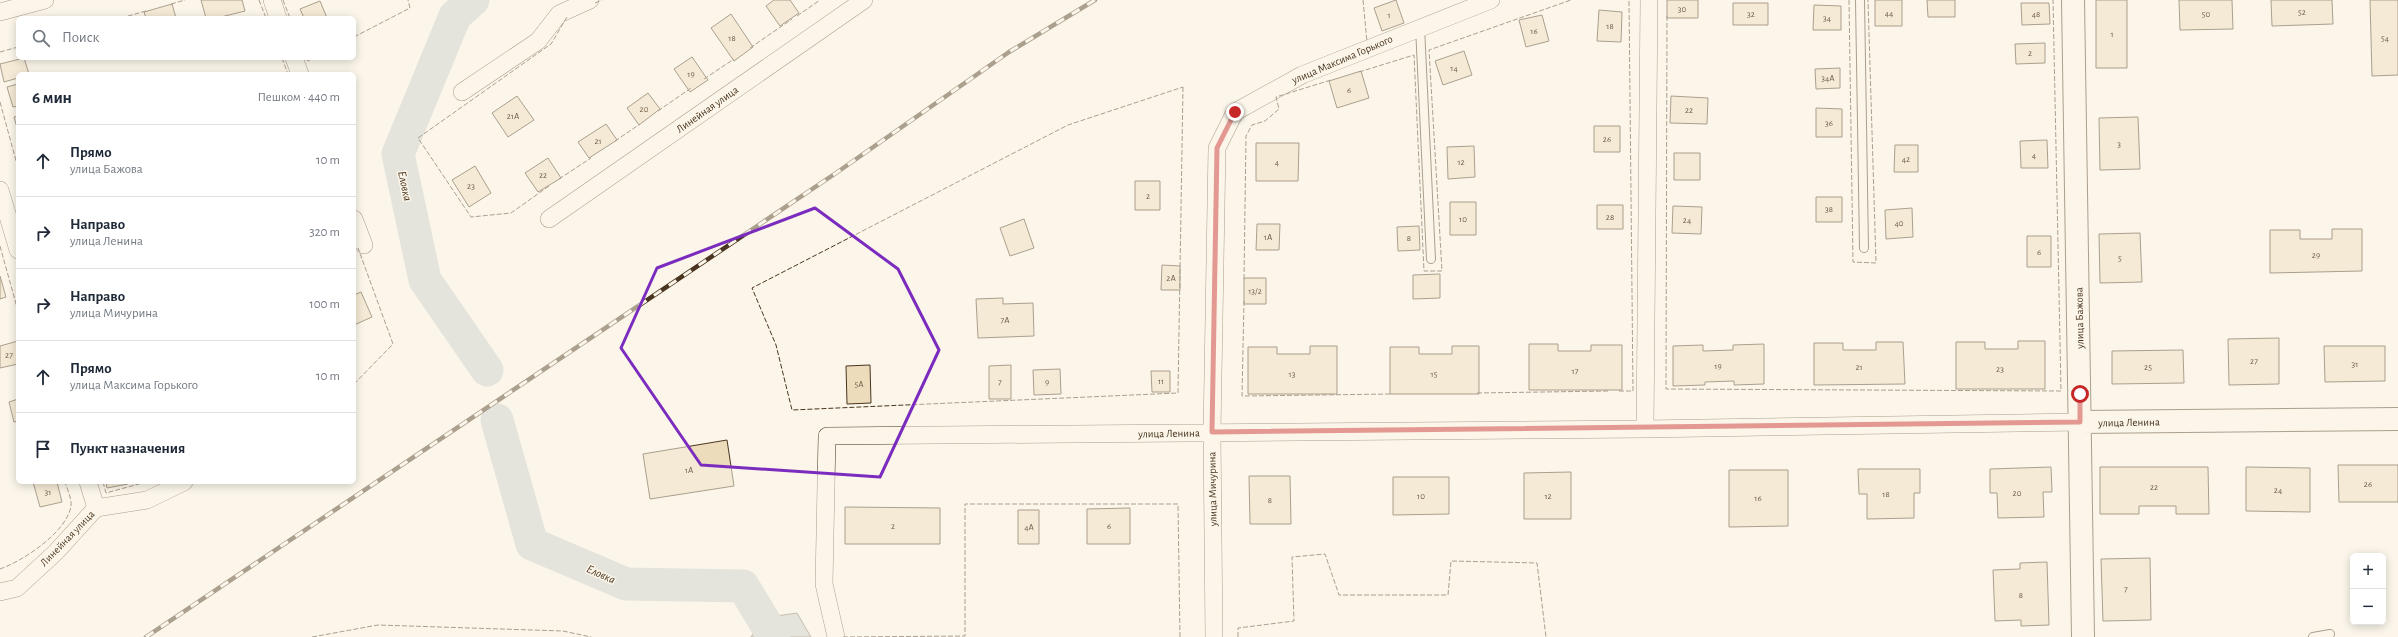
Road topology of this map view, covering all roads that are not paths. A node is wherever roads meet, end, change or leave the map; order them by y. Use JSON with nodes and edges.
{"nodes":[{"id":1,"x":45,"y":0,"type":"edge"},
{"id":2,"x":272,"y":0,"type":"edge"},
{"id":3,"x":590,"y":0,"type":"edge"},
{"id":4,"x":864,"y":0,"type":"edge"},
{"id":5,"x":1491,"y":0,"type":"edge"},
{"id":6,"x":1649,"y":0,"type":"edge"},
{"id":7,"x":1860,"y":0,"type":"edge"},
{"id":8,"x":2073,"y":0,"type":"edge"},
{"id":9,"x":0,"y":12,"type":"edge"},
{"id":10,"x":277,"y":16,"type":"edge"},
{"id":11,"x":1420,"y":27,"type":"junction"},
{"id":12,"x":295,"y":60,"type":"edge"},
{"id":13,"x":299,"y":72,"type":"edge"},
{"id":14,"x":462,"y":92,"type":"dead end"},
{"id":15,"x":1217,"y":148,"type":"joint"},
{"id":16,"x":0,"y":190,"type":"edge"},
{"id":17,"x":549,"y":219,"type":"dead end"},
{"id":18,"x":356,"y":224,"type":"edge"},
{"id":19,"x":16,"y":243,"type":"edge"},
{"id":20,"x":364,"y":245,"type":"dead end"},
{"id":21,"x":1864,"y":248,"type":"dead end"},
{"id":22,"x":1431,"y":259,"type":"dead end"},
{"id":23,"x":2398,"y":419,"type":"edge"},
{"id":24,"x":2080,"y":422,"type":"junction"},
{"id":25,"x":1646,"y":429,"type":"junction"},
{"id":26,"x":1212,"y":432,"type":"junction"},
{"id":27,"x":89,"y":484,"type":"edge"},
{"id":28,"x":180,"y":484,"type":"edge"},
{"id":29,"x":96,"y":508,"type":"junction"},
{"id":30,"x":0,"y":592,"type":"edge"},
{"id":31,"x":2330,"y":634,"type":"dead end"},
{"id":32,"x":836,"y":637,"type":"edge"},
{"id":33,"x":1214,"y":637,"type":"edge"},
{"id":34,"x":2083,"y":637,"type":"edge"},
{"id":35,"x":2314,"y":637,"type":"edge"}],
"edges":[{"from":1,"to":9,"type":"street"},
{"from":2,"to":10,"type":"street"},
{"from":3,"to":14,"type":"street"},
{"from":4,"to":17,"type":"street","name":"Линейная улица"},
{"from":5,"to":11,"type":"street","name":"улица Максима Горького"},
{"from":6,"to":25,"type":"street"},
{"from":7,"to":21,"type":"lane"},
{"from":8,"to":24,"type":"street","name":"улица Бажова"},
{"from":11,"to":15,"type":"street","name":"улица Максима Горького"},
{"from":11,"to":22,"type":"lane"},
{"from":12,"to":13,"type":"street"},
{"from":15,"to":26,"type":"street","name":"улица Мичурина"},
{"from":16,"to":19,"type":"street"},
{"from":18,"to":20,"type":"street"},
{"from":23,"to":24,"type":"street","name":"улица Ленина"},
{"from":24,"to":25,"type":"street","name":"улица Ленина"},
{"from":24,"to":34,"type":"street","name":"улица Бажова"},
{"from":25,"to":26,"type":"street","name":"улица Ленина"},
{"from":26,"to":32,"type":"street","name":"улица Ленина"},
{"from":26,"to":33,"type":"street","name":"улица Мичурина"},
{"from":27,"to":29,"type":"street"},
{"from":28,"to":29,"type":"street","name":"Линейная улица"},
{"from":29,"to":30,"type":"street","name":"Линейная улица"},
{"from":31,"to":35,"type":"lane"}]}
